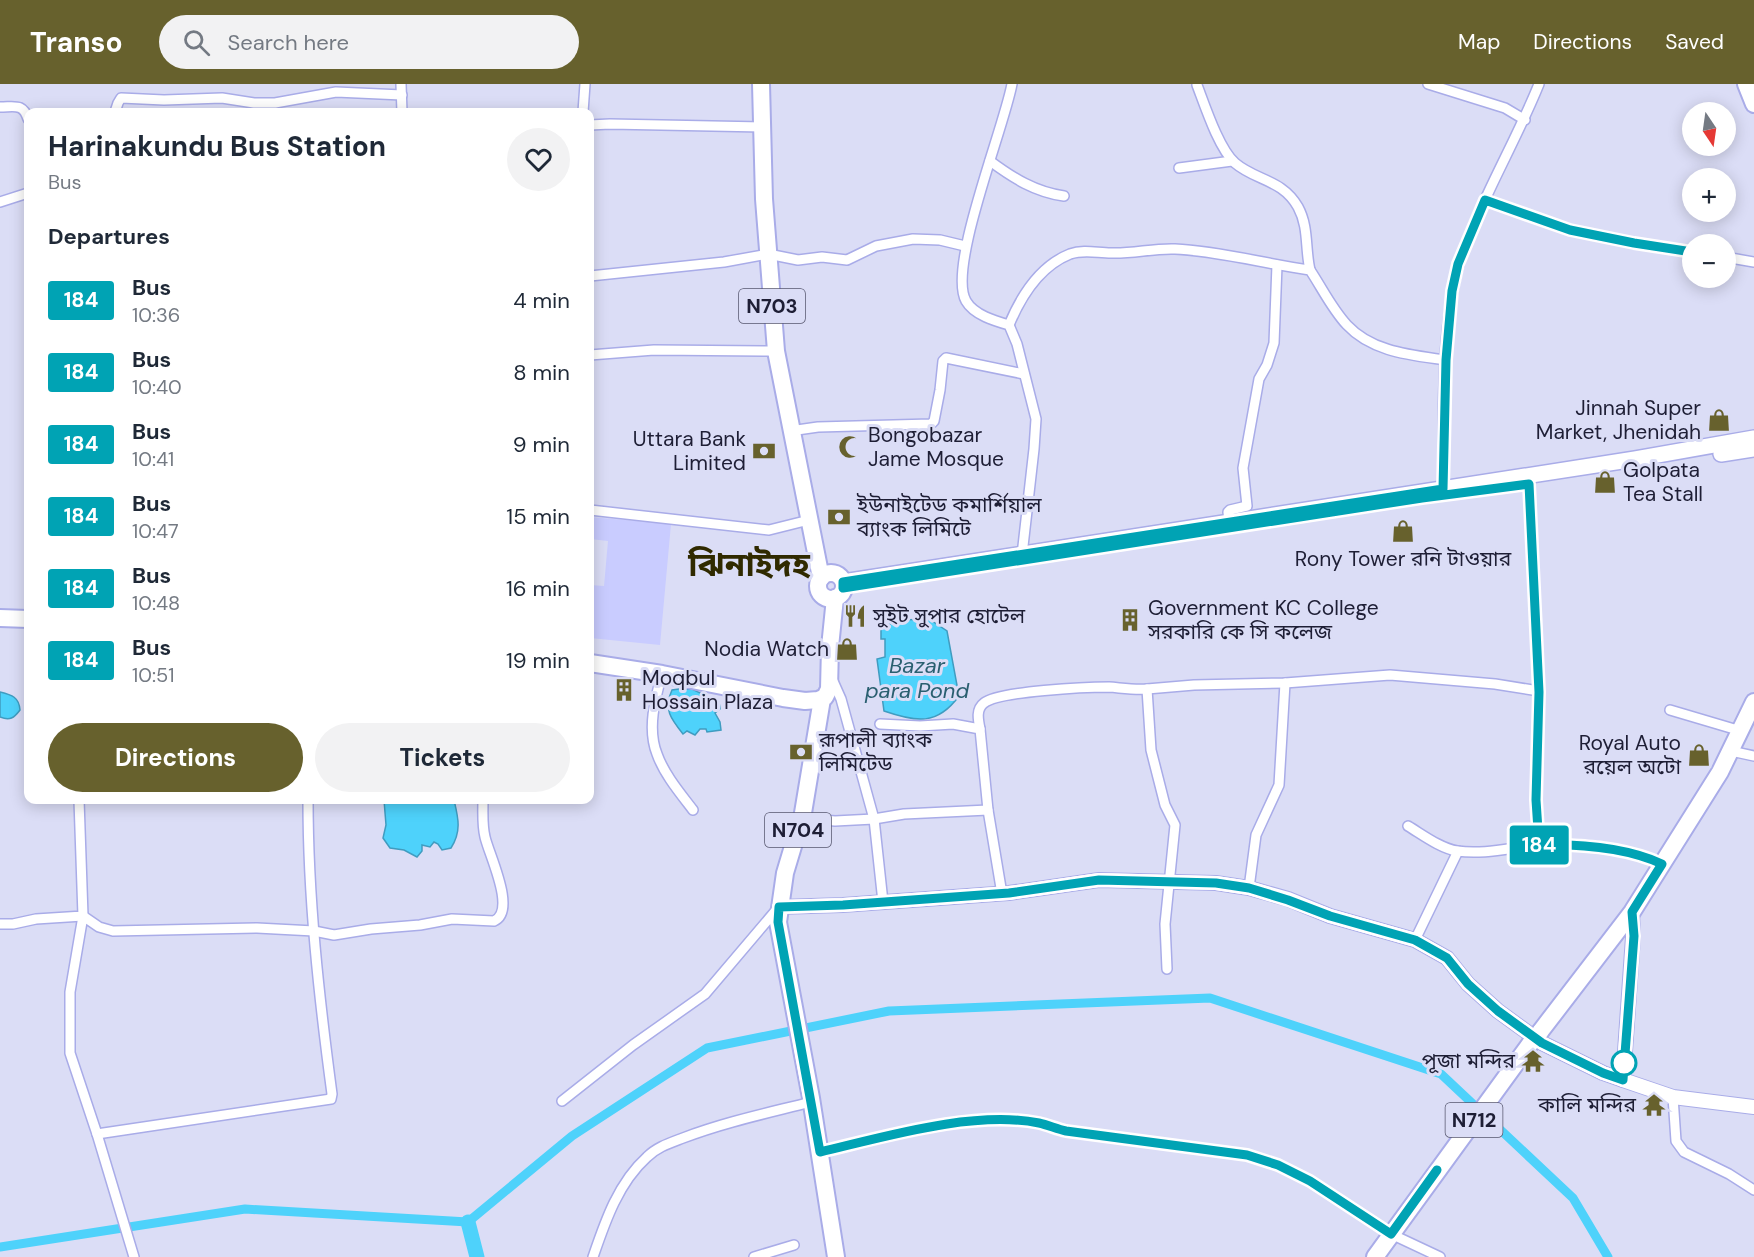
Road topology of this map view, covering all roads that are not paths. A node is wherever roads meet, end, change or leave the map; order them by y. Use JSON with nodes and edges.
{"nodes":[{"id":1,"x":401,"y":84,"type":"edge"},
{"id":2,"x":585,"y":84,"type":"edge"},
{"id":3,"x":761,"y":84,"type":"edge"},
{"id":4,"x":1012,"y":84,"type":"edge"},
{"id":5,"x":1196,"y":84,"type":"edge"},
{"id":6,"x":1203,"y":84,"type":"edge"},
{"id":7,"x":1428,"y":84,"type":"edge"},
{"id":8,"x":1539,"y":84,"type":"edge"},
{"id":9,"x":1746,"y":84,"type":"edge"},
{"id":10,"x":402,"y":95,"type":"junction"},
{"id":11,"x":1754,"y":104,"type":"edge"},
{"id":12,"x":0,"y":107,"type":"edge"},
{"id":13,"x":116,"y":108,"type":"edge"},
{"id":14,"x":402,"y":108,"type":"edge"},
{"id":15,"x":583,"y":108,"type":"edge"},
{"id":16,"x":24,"y":109,"type":"edge"},
{"id":17,"x":1525,"y":120,"type":"junction"},
{"id":18,"x":594,"y":125,"type":"edge"},
{"id":19,"x":763,"y":127,"type":"junction"},
{"id":20,"x":990,"y":161,"type":"junction"},
{"id":21,"x":1232,"y":161,"type":"junction"},
{"id":22,"x":1179,"y":168,"type":"dead end"},
{"id":23,"x":24,"y":194,"type":"edge"},
{"id":24,"x":1064,"y":196,"type":"dead end"},
{"id":25,"x":1485,"y":200,"type":"junction"},
{"id":26,"x":0,"y":202,"type":"edge"},
{"id":27,"x":965,"y":246,"type":"junction"},
{"id":28,"x":1682,"y":250,"type":"edge"},
{"id":29,"x":768,"y":254,"type":"junction"},
{"id":30,"x":1736,"y":259,"type":"edge"},
{"id":31,"x":1754,"y":262,"type":"edge"},
{"id":32,"x":1277,"y":265,"type":"junction"},
{"id":33,"x":1310,"y":270,"type":"junction"},
{"id":34,"x":594,"y":276,"type":"edge"},
{"id":35,"x":1009,"y":325,"type":"junction"},
{"id":36,"x":776,"y":351,"type":"junction"},
{"id":37,"x":594,"y":355,"type":"edge"},
{"id":38,"x":1446,"y":360,"type":"junction"},
{"id":39,"x":1024,"y":374,"type":"junction"},
{"id":40,"x":790,"y":431,"type":"junction"},
{"id":41,"x":1754,"y":438,"type":"edge"},
{"id":42,"x":1754,"y":449,"type":"edge"},
{"id":43,"x":1529,"y":484,"type":"junction"},
{"id":44,"x":1443,"y":489,"type":"junction"},
{"id":45,"x":594,"y":510,"type":"edge"},
{"id":46,"x":810,"y":522,"type":"junction"},
{"id":47,"x":1229,"y":522,"type":"junction"},
{"id":48,"x":1022,"y":555,"type":"junction"},
{"id":49,"x":833,"y":585,"type":"junction"},
{"id":50,"x":0,"y":618,"type":"edge"},
{"id":51,"x":24,"y":619,"type":"edge"},
{"id":52,"x":594,"y":664,"type":"edge"},
{"id":53,"x":830,"y":673,"type":"junction"},
{"id":54,"x":662,"y":674,"type":"junction"},
{"id":55,"x":1285,"y":683,"type":"junction"},
{"id":56,"x":1147,"y":689,"type":"junction"},
{"id":57,"x":1539,"y":692,"type":"junction"},
{"id":58,"x":822,"y":699,"type":"junction"},
{"id":59,"x":1754,"y":702,"type":"edge"},
{"id":60,"x":1670,"y":710,"type":"dead end"},
{"id":61,"x":880,"y":724,"type":"dead end"},
{"id":62,"x":980,"y":729,"type":"junction"},
{"id":63,"x":1741,"y":731,"type":"junction"},
{"id":64,"x":1731,"y":751,"type":"junction"},
{"id":65,"x":1754,"y":756,"type":"edge"},
{"id":66,"x":79,"y":804,"type":"edge"},
{"id":67,"x":308,"y":804,"type":"edge"},
{"id":68,"x":483,"y":804,"type":"edge"},
{"id":69,"x":693,"y":810,"type":"dead end"},
{"id":70,"x":988,"y":810,"type":"junction"},
{"id":71,"x":801,"y":818,"type":"junction"},
{"id":72,"x":874,"y":819,"type":"junction"},
{"id":73,"x":1408,"y":826,"type":"dead end"},
{"id":74,"x":1539,"y":845,"type":"junction"},
{"id":75,"x":1458,"y":851,"type":"junction"},
{"id":76,"x":1662,"y":864,"type":"junction"},
{"id":77,"x":1171,"y":882,"type":"junction"},
{"id":78,"x":1249,"y":888,"type":"junction"},
{"id":79,"x":1002,"y":894,"type":"junction"},
{"id":80,"x":883,"y":902,"type":"junction"},
{"id":81,"x":779,"y":907,"type":"junction"},
{"id":82,"x":1632,"y":912,"type":"junction"},
{"id":83,"x":83,"y":916,"type":"junction"},
{"id":84,"x":0,"y":924,"type":"edge"},
{"id":85,"x":314,"y":931,"type":"junction"},
{"id":86,"x":1415,"y":940,"type":"junction"},
{"id":87,"x":1167,"y":969,"type":"dead end"},
{"id":88,"x":1623,"y":1080,"type":"junction"},
{"id":89,"x":1673,"y":1097,"type":"junction"},
{"id":90,"x":811,"y":1100,"type":"junction"},
{"id":91,"x":562,"y":1101,"type":"dead end"},
{"id":92,"x":1754,"y":1107,"type":"edge"},
{"id":93,"x":97,"y":1134,"type":"junction"},
{"id":94,"x":820,"y":1152,"type":"junction"},
{"id":95,"x":1754,"y":1190,"type":"edge"},
{"id":96,"x":1391,"y":1234,"type":"junction"},
{"id":97,"x":794,"y":1245,"type":"dead end"},
{"id":98,"x":134,"y":1257,"type":"edge"},
{"id":99,"x":593,"y":1257,"type":"edge"},
{"id":100,"x":754,"y":1257,"type":"edge"},
{"id":101,"x":836,"y":1257,"type":"edge"},
{"id":102,"x":1375,"y":1257,"type":"edge"},
{"id":103,"x":1440,"y":1257,"type":"edge"}],
"edges":[{"from":1,"to":10,"type":"street"},
{"from":2,"to":15,"type":"street"},
{"from":3,"to":19,"type":"highway","number":"N703"},
{"from":4,"to":20,"type":"street"},
{"from":5,"to":6,"type":"street"},
{"from":5,"to":21,"type":"street"},
{"from":7,"to":17,"type":"street"},
{"from":8,"to":17,"type":"street"},
{"from":9,"to":11,"type":"highway"},
{"from":10,"to":13,"type":"street"},
{"from":10,"to":14,"type":"street"},
{"from":12,"to":16,"type":"street"},
{"from":17,"to":25,"type":"street"},
{"from":18,"to":19,"type":"street"},
{"from":19,"to":29,"type":"highway","number":"N703"},
{"from":20,"to":24,"type":"street"},
{"from":20,"to":27,"type":"street"},
{"from":21,"to":22,"type":"street"},
{"from":21,"to":33,"type":"street"},
{"from":23,"to":26,"type":"street"},
{"from":25,"to":28,"type":"street"},
{"from":25,"to":38,"type":"street"},
{"from":27,"to":29,"type":"street"},
{"from":27,"to":35,"type":"street"},
{"from":29,"to":34,"type":"street"},
{"from":29,"to":36,"type":"highway","number":"N703"},
{"from":30,"to":31,"type":"street"},
{"from":32,"to":33,"type":"street"},
{"from":32,"to":35,"type":"street"},
{"from":32,"to":47,"type":"street"},
{"from":33,"to":38,"type":"street"},
{"from":35,"to":39,"type":"street"},
{"from":36,"to":37,"type":"street"},
{"from":36,"to":40,"type":"highway","number":"N703"},
{"from":38,"to":44,"type":"street"},
{"from":39,"to":40,"type":"street"},
{"from":39,"to":48,"type":"street"},
{"from":40,"to":46,"type":"highway","number":"N703"},
{"from":41,"to":44,"type":"main road"},
{"from":42,"to":43,"type":"main road"},
{"from":43,"to":49,"type":"main road"},
{"from":43,"to":57,"type":"street"},
{"from":44,"to":47,"type":"main road"},
{"from":45,"to":46,"type":"street"},
{"from":46,"to":49,"type":"highway","number":"N703"},
{"from":47,"to":48,"type":"main road"},
{"from":48,"to":49,"type":"main road"},
{"from":49,"to":53,"type":"highway","number":"N703"},
{"from":50,"to":51,"type":"highway"},
{"from":52,"to":54,"type":"highway"},
{"from":53,"to":58,"type":"highway","number":"N703"},
{"from":53,"to":72,"type":"street"},
{"from":54,"to":58,"type":"highway"},
{"from":54,"to":69,"type":"street"},
{"from":55,"to":56,"type":"street"},
{"from":55,"to":57,"type":"street"},
{"from":55,"to":78,"type":"street"},
{"from":56,"to":62,"type":"street"},
{"from":56,"to":77,"type":"street"},
{"from":57,"to":74,"type":"street"},
{"from":58,"to":71,"type":"highway","number":"N704"},
{"from":59,"to":63,"type":"highway","number":"N712"},
{"from":60,"to":63,"type":"street"},
{"from":61,"to":62,"type":"street"},
{"from":62,"to":70,"type":"street"},
{"from":63,"to":64,"type":"highway","number":"N712"},
{"from":64,"to":65,"type":"street"},
{"from":64,"to":76,"type":"highway","number":"N712"},
{"from":66,"to":83,"type":"street"},
{"from":67,"to":85,"type":"street"},
{"from":68,"to":85,"type":"street"},
{"from":70,"to":72,"type":"street"},
{"from":70,"to":79,"type":"street"},
{"from":71,"to":72,"type":"street"},
{"from":71,"to":81,"type":"highway","number":"N704"},
{"from":72,"to":80,"type":"street"},
{"from":73,"to":75,"type":"street"},
{"from":74,"to":75,"type":"street"},
{"from":74,"to":76,"type":"street"},
{"from":75,"to":86,"type":"street"},
{"from":76,"to":82,"type":"highway","number":"N712"},
{"from":77,"to":78,"type":"street"},
{"from":77,"to":79,"type":"street"},
{"from":77,"to":87,"type":"street"},
{"from":78,"to":86,"type":"street"},
{"from":79,"to":80,"type":"street"},
{"from":80,"to":81,"type":"street"},
{"from":81,"to":90,"type":"highway","number":"N704"},
{"from":81,"to":91,"type":"street"},
{"from":82,"to":88,"type":"street"},
{"from":82,"to":96,"type":"highway","number":"N712"},
{"from":83,"to":84,"type":"street"},
{"from":83,"to":85,"type":"street"},
{"from":83,"to":93,"type":"street"},
{"from":85,"to":93,"type":"street"},
{"from":86,"to":88,"type":"street"},
{"from":88,"to":89,"type":"street"},
{"from":89,"to":92,"type":"street"},
{"from":89,"to":95,"type":"street"},
{"from":90,"to":94,"type":"highway","number":"N704"},
{"from":90,"to":99,"type":"street"},
{"from":93,"to":98,"type":"street"},
{"from":94,"to":96,"type":"street"},
{"from":94,"to":101,"type":"highway","number":"N704"},
{"from":96,"to":102,"type":"highway","number":"N712"},
{"from":96,"to":103,"type":"street"},
{"from":97,"to":100,"type":"street"}]}
